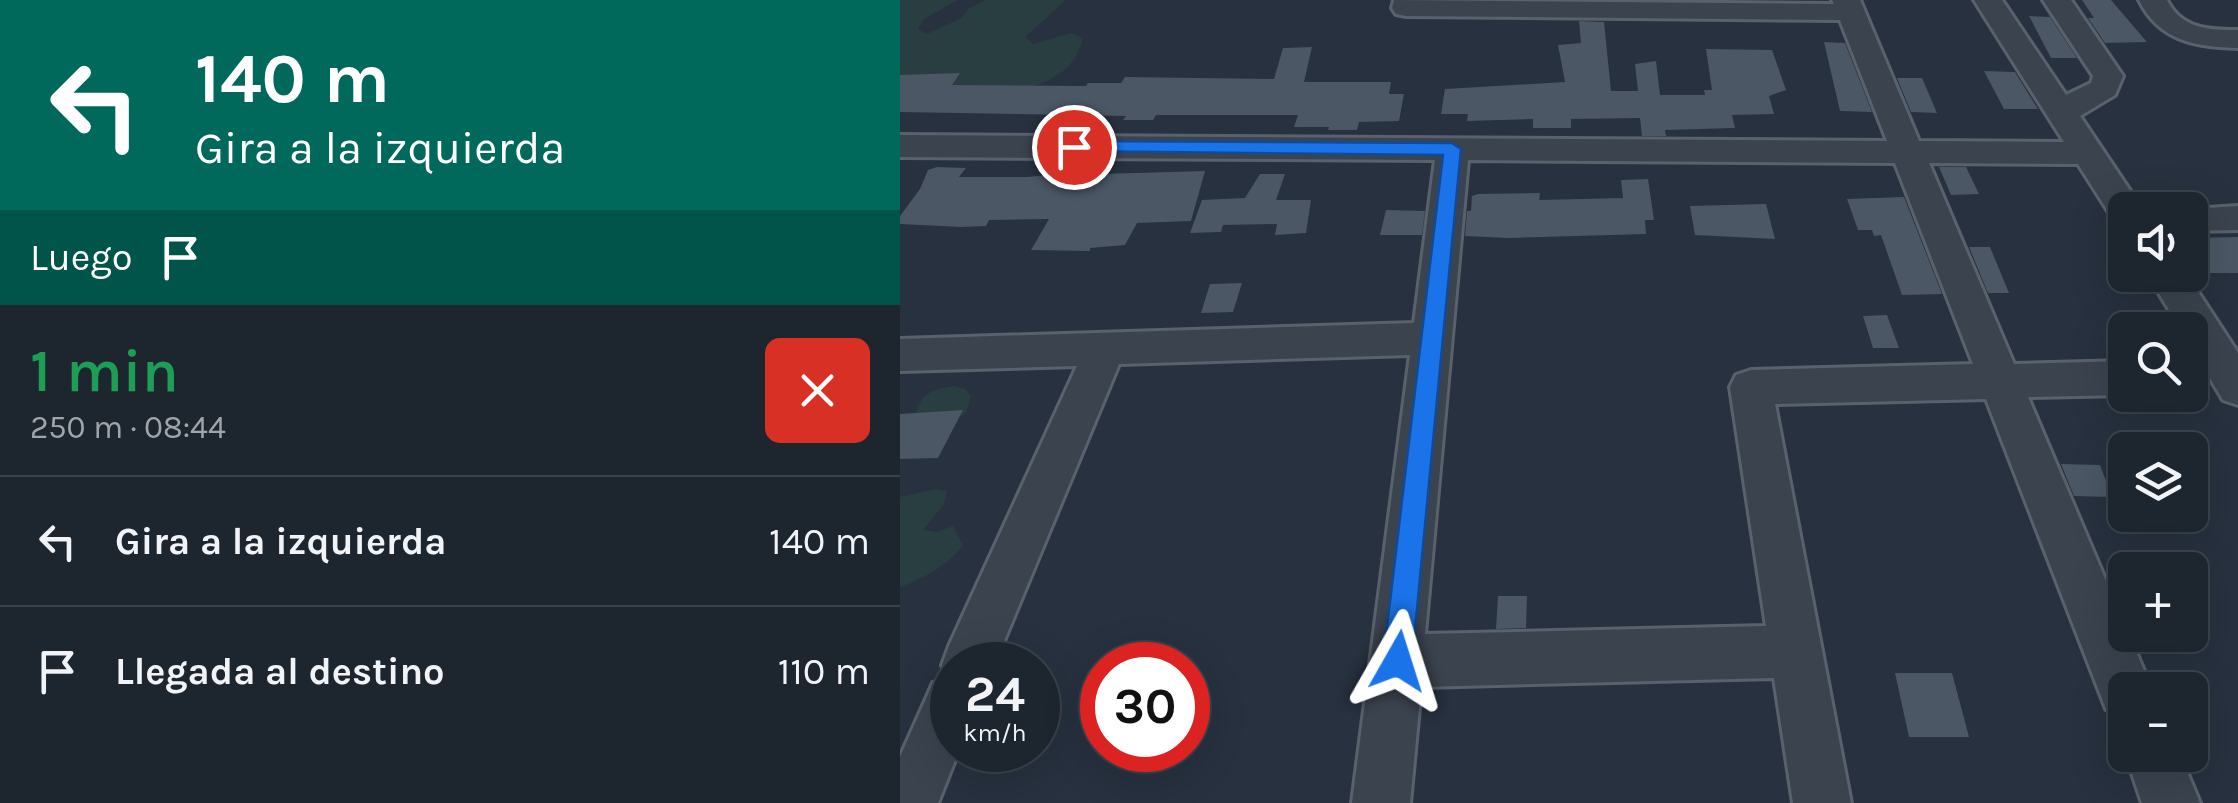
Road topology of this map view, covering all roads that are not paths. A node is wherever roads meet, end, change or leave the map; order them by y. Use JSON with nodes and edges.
{"nodes":[{"id":1,"x":1408,"y":0,"type":"edge"},
{"id":2,"x":1988,"y":0,"type":"edge"},
{"id":3,"x":2056,"y":0,"type":"edge"},
{"id":4,"x":2152,"y":0,"type":"edge"},
{"id":5,"x":1637,"y":5,"type":"edge"},
{"id":6,"x":1848,"y":6,"type":"edge"},
{"id":7,"x":2238,"y":39,"type":"edge"},
{"id":8,"x":2063,"y":117,"type":"junction"},
{"id":9,"x":912,"y":146,"type":"edge"},
{"id":10,"x":1452,"y":149,"type":"junction"},
{"id":11,"x":1910,"y":152,"type":"junction"},
{"id":12,"x":2085,"y":153,"type":"junction"},
{"id":13,"x":900,"y":180,"type":"edge"},
{"id":14,"x":2112,"y":192,"type":"edge"},
{"id":15,"x":2238,"y":218,"type":"edge"},
{"id":16,"x":2208,"y":219,"type":"edge"},
{"id":17,"x":2175,"y":292,"type":"edge"},
{"id":18,"x":1432,"y":338,"type":"junction"},
{"id":19,"x":1105,"y":348,"type":"junction"},
{"id":20,"x":900,"y":355,"type":"edge"},
{"id":21,"x":2108,"y":378,"type":"edge"},
{"id":22,"x":2219,"y":380,"type":"edge"},
{"id":23,"x":1999,"y":381,"type":"junction"},
{"id":24,"x":978,"y":642,"type":"edge"},
{"id":25,"x":1796,"y":651,"type":"junction"},
{"id":26,"x":1398,"y":661,"type":"junction"},
{"id":27,"x":2118,"y":672,"type":"edge"},
{"id":28,"x":930,"y":754,"type":"edge"},
{"id":29,"x":2159,"y":772,"type":"edge"},
{"id":30,"x":909,"y":803,"type":"edge"},
{"id":31,"x":1381,"y":803,"type":"edge"},
{"id":32,"x":1822,"y":803,"type":"edge"},
{"id":33,"x":2172,"y":803,"type":"edge"}],
"edges":[{"from":1,"to":5,"type":"street"},
{"from":2,"to":8,"type":"street"},
{"from":3,"to":8,"type":"street"},
{"from":4,"to":7,"type":"street"},
{"from":5,"to":6,"type":"street"},
{"from":6,"to":11,"type":"street"},
{"from":8,"to":12,"type":"street"},
{"from":9,"to":10,"type":"street"},
{"from":9,"to":13,"type":"street"},
{"from":10,"to":11,"type":"street"},
{"from":10,"to":18,"type":"street"},
{"from":11,"to":12,"type":"street"},
{"from":11,"to":23,"type":"street"},
{"from":12,"to":14,"type":"street"},
{"from":15,"to":16,"type":"street"},
{"from":17,"to":22,"type":"street"},
{"from":18,"to":19,"type":"street"},
{"from":18,"to":26,"type":"street"},
{"from":19,"to":20,"type":"street"},
{"from":19,"to":24,"type":"street"},
{"from":21,"to":23,"type":"street"},
{"from":23,"to":25,"type":"street"},
{"from":23,"to":27,"type":"street"},
{"from":25,"to":26,"type":"street"},
{"from":25,"to":32,"type":"street"},
{"from":26,"to":31,"type":"street"},
{"from":28,"to":30,"type":"street"},
{"from":29,"to":33,"type":"street"}]}
